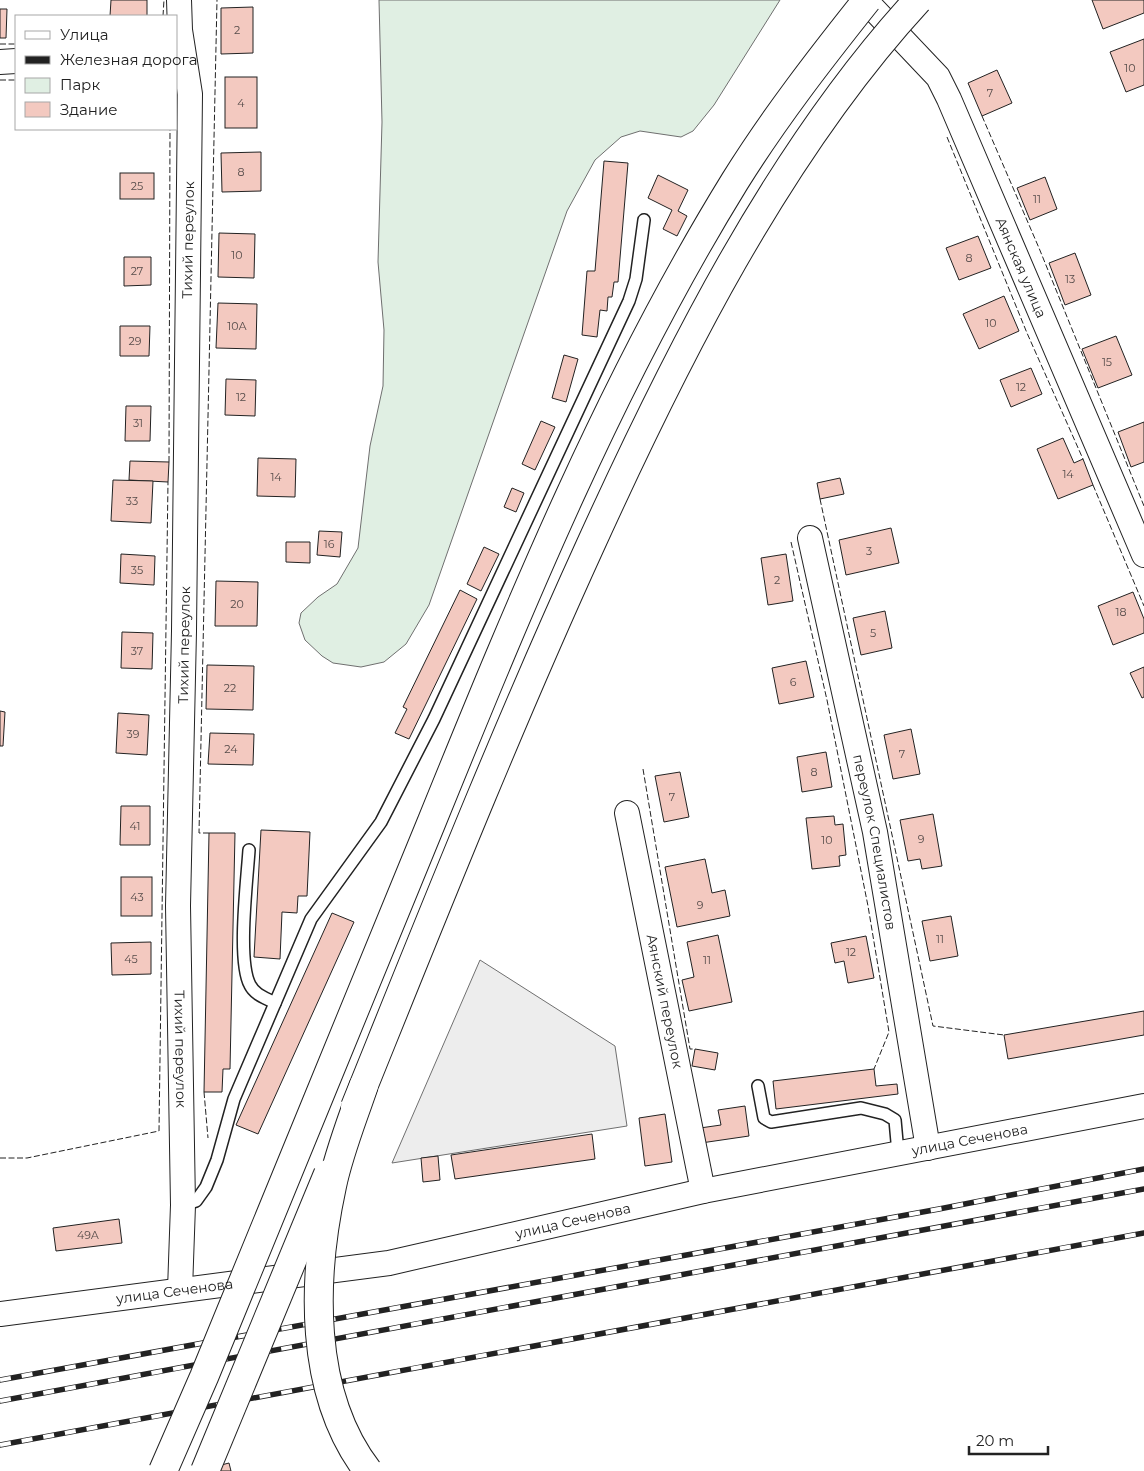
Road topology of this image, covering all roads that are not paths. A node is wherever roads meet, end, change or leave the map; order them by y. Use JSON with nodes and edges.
{"nodes":[{"id":1,"x":179,"y":0,"type":"edge"},
{"id":2,"x":866,"y":0,"type":"edge"},
{"id":3,"x":918,"y":0,"type":"edge"},
{"id":4,"x":181,"y":58,"type":"edge"},
{"id":5,"x":15,"y":61,"type":"edge"},
{"id":6,"x":0,"y":62,"type":"edge"},
{"id":7,"x":644,"y":220,"type":"dead end"},
{"id":8,"x":810,"y":538,"type":"dead end"},
{"id":9,"x":1144,"y":555,"type":"edge"},
{"id":10,"x":628,"y":812,"type":"dead end"},
{"id":11,"x":249,"y":850,"type":"dead end"},
{"id":12,"x":275,"y":1003,"type":"junction"},
{"id":13,"x":364,"y":1085,"type":"junction"},
{"id":14,"x":758,"y":1086,"type":"dead end"},
{"id":15,"x":1144,"y":1106,"type":"edge"},
{"id":16,"x":928,"y":1148,"type":"junction"},
{"id":17,"x":898,"y":1153,"type":"junction"},
{"id":18,"x":703,"y":1191,"type":"junction"},
{"id":19,"x":183,"y":1205,"type":"junction"},
{"id":20,"x":180,"y":1290,"type":"junction"},
{"id":21,"x":0,"y":1314,"type":"edge"},
{"id":22,"x":204,"y":1377,"type":"junction"},
{"id":23,"x":154,"y":1471,"type":"edge"},
{"id":24,"x":163,"y":1471,"type":"edge"},
{"id":25,"x":205,"y":1471,"type":"edge"},
{"id":26,"x":368,"y":1471,"type":"edge"}],
"edges":[{"from":1,"to":4,"type":"street","name":"Тихий переулок"},
{"from":2,"to":9,"type":"street","name":"Аянская улица"},
{"from":2,"to":22,"type":"main road","bridge":true},
{"from":3,"to":13,"type":"main road","bridge":true},
{"from":4,"to":19,"type":"street","name":"Тихий переулок"},
{"from":5,"to":6,"type":"street"},
{"from":7,"to":12,"type":"lane"},
{"from":8,"to":16,"type":"street","name":"переулок Специалистов"},
{"from":10,"to":18,"type":"street","name":"Аянский переулок"},
{"from":11,"to":12,"type":"lane"},
{"from":12,"to":19,"type":"lane"},
{"from":13,"to":25,"type":"main road","bridge":true},
{"from":13,"to":26,"type":"main road","bridge":true},
{"from":14,"to":17,"type":"lane"},
{"from":15,"to":16,"type":"street","name":"улица Сеченова"},
{"from":16,"to":17,"type":"street","name":"улица Сеченова"},
{"from":17,"to":18,"type":"street","name":"улица Сеченова"},
{"from":18,"to":20,"type":"street","name":"улица Сеченова"},
{"from":19,"to":20,"type":"street","name":"Тихий переулок"},
{"from":20,"to":21,"type":"street","name":"улица Сеченова"},
{"from":22,"to":23,"type":"main road","bridge":true},
{"from":22,"to":24,"type":"main road","bridge":true}]}
